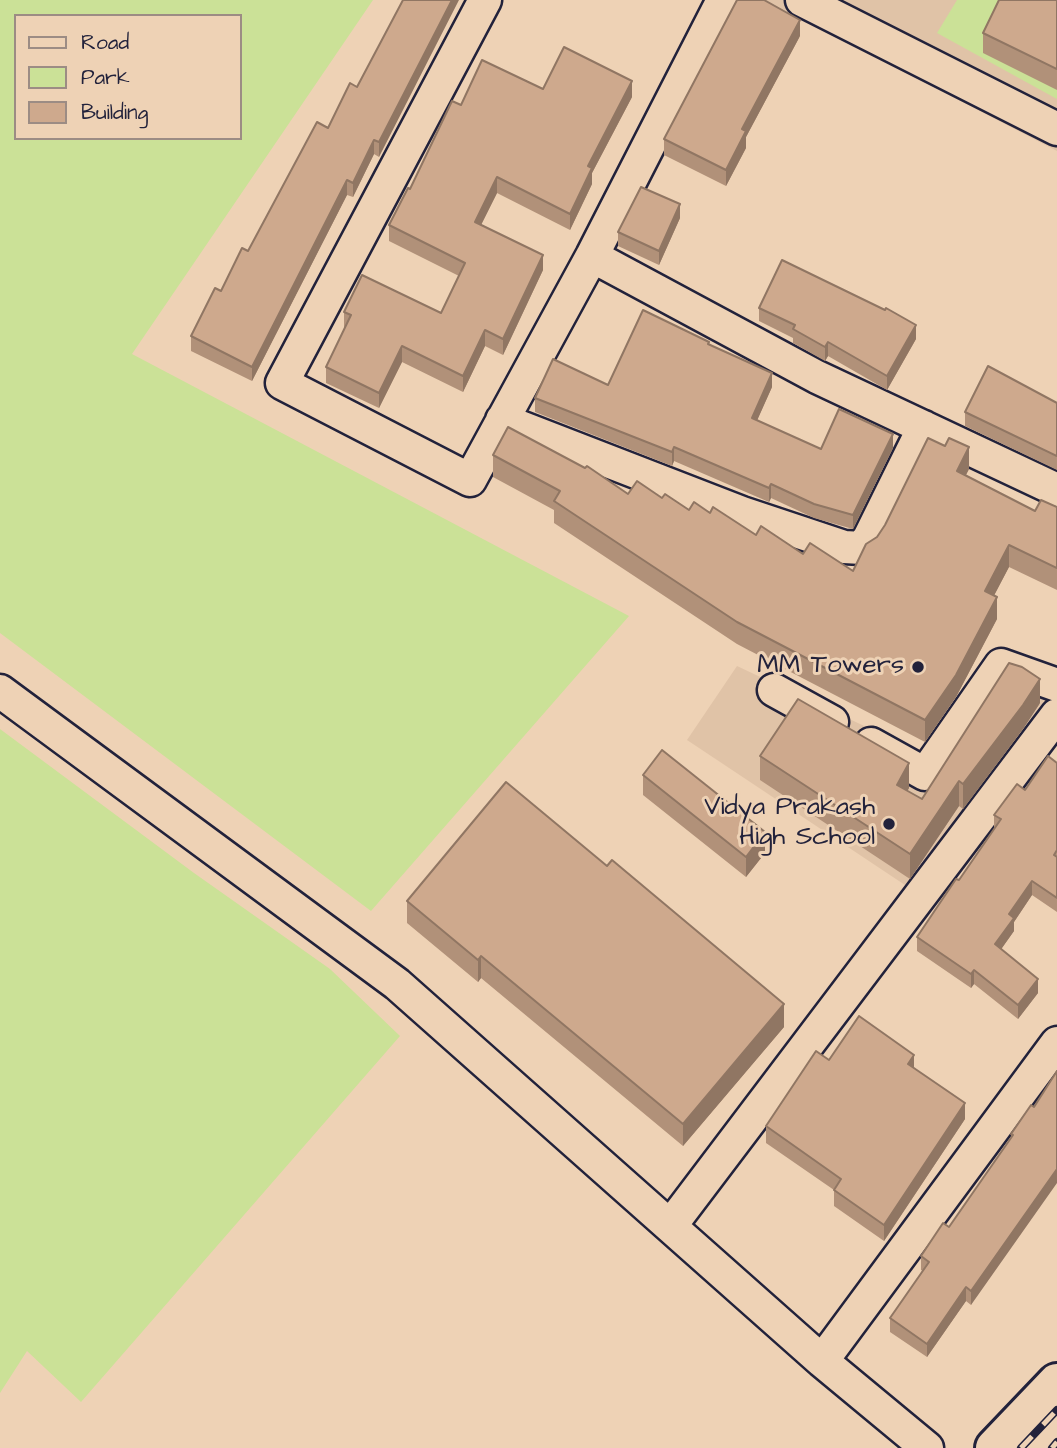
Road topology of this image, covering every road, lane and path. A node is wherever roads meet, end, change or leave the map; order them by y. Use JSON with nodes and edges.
{"nodes":[{"id":1,"x":485,"y":0,"type":"edge"},
{"id":2,"x":723,"y":0,"type":"edge"},
{"id":3,"x":802,"y":0,"type":"edge"},
{"id":4,"x":1057,"y":130,"type":"edge"},
{"id":5,"x":592,"y":256,"type":"junction"},
{"id":6,"x":502,"y":421,"type":"junction"},
{"id":7,"x":924,"y":427,"type":"junction"},
{"id":8,"x":1057,"y":491,"type":"edge"},
{"id":9,"x":1057,"y":685,"type":"edge"},
{"id":10,"x":774,"y":690,"type":"dead end"},
{"id":11,"x":0,"y":691,"type":"edge"},
{"id":12,"x":1057,"y":715,"type":"edge"},
{"id":13,"x":1057,"y":1043,"type":"edge"},
{"id":14,"x":671,"y":1225,"type":"junction"},
{"id":15,"x":822,"y":1361,"type":"junction"},
{"id":16,"x":1057,"y":1383,"type":"edge"},
{"id":17,"x":927,"y":1448,"type":"edge"},
{"id":18,"x":995,"y":1448,"type":"edge"}],
"edges":[{"from":1,"to":6,"type":"street"},
{"from":2,"to":5,"type":"street"},
{"from":3,"to":4,"type":"street"},
{"from":5,"to":6,"type":"street"},
{"from":5,"to":7,"type":"street"},
{"from":6,"to":7,"type":"street"},
{"from":7,"to":8,"type":"street"},
{"from":9,"to":10,"type":"street"},
{"from":11,"to":14,"type":"street"},
{"from":12,"to":14,"type":"street"},
{"from":13,"to":15,"type":"street"},
{"from":14,"to":15,"type":"street"},
{"from":15,"to":17,"type":"street"},
{"from":16,"to":18,"type":"main road"}]}
